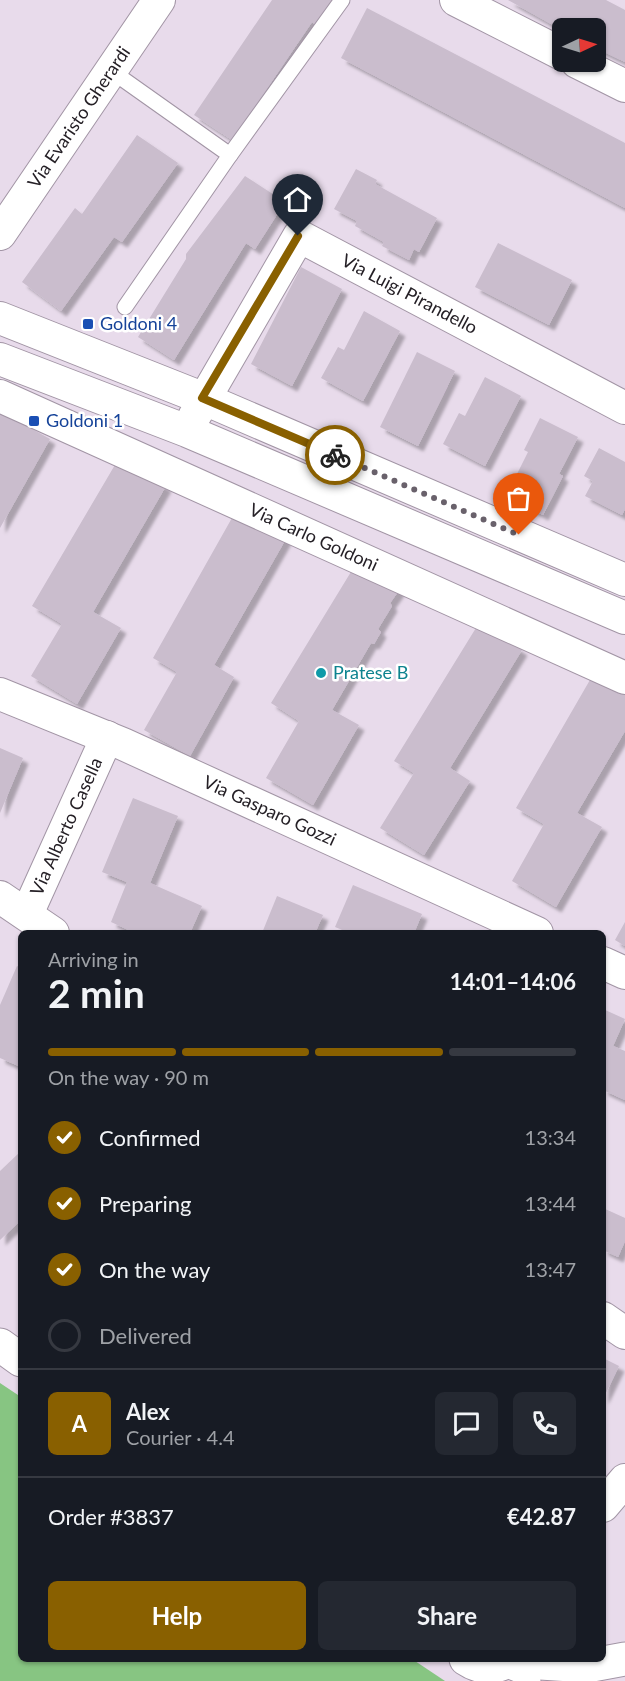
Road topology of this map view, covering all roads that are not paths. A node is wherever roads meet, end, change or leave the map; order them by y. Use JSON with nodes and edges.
{"nodes":[{"id":1,"x":159,"y":0,"type":"edge"},
{"id":2,"x":342,"y":0,"type":"edge"},
{"id":3,"x":456,"y":0,"type":"edge"},
{"id":4,"x":552,"y":49,"type":"edge"},
{"id":5,"x":110,"y":70,"type":"junction"},
{"id":6,"x":597,"y":72,"type":"edge"},
{"id":7,"x":625,"y":86,"type":"edge"},
{"id":8,"x":230,"y":155,"type":"junction"},
{"id":9,"x":0,"y":234,"type":"edge"},
{"id":10,"x":125,"y":307,"type":"dead end"},
{"id":11,"x":0,"y":318,"type":"edge"},
{"id":12,"x":0,"y":359,"type":"edge"},
{"id":13,"x":0,"y":396,"type":"edge"},
{"id":14,"x":202,"y":398,"type":"junction"},
{"id":15,"x":625,"y":408,"type":"edge"},
{"id":16,"x":187,"y":431,"type":"junction"},
{"id":17,"x":625,"y":580,"type":"edge"},
{"id":18,"x":625,"y":618,"type":"edge"},
{"id":19,"x":625,"y":678,"type":"edge"},
{"id":20,"x":0,"y":694,"type":"edge"},
{"id":21,"x":107,"y":737,"type":"junction"},
{"id":22,"x":0,"y":897,"type":"edge"},
{"id":23,"x":27,"y":914,"type":"junction"},
{"id":24,"x":49,"y":930,"type":"edge"},
{"id":25,"x":530,"y":930,"type":"edge"},
{"id":26,"x":606,"y":964,"type":"edge"},
{"id":27,"x":625,"y":973,"type":"edge"},
{"id":28,"x":606,"y":1320,"type":"edge"},
{"id":29,"x":625,"y":1333,"type":"edge"},
{"id":30,"x":0,"y":1345,"type":"edge"},
{"id":31,"x":18,"y":1358,"type":"edge"},
{"id":32,"x":625,"y":1480,"type":"edge"},
{"id":33,"x":606,"y":1502,"type":"edge"},
{"id":34,"x":606,"y":1641,"type":"edge"},
{"id":35,"x":625,"y":1642,"type":"edge"},
{"id":36,"x":625,"y":1659,"type":"edge"},
{"id":37,"x":474,"y":1662,"type":"edge"},
{"id":38,"x":513,"y":1667,"type":"edge"}],
"edges":[{"from":1,"to":5,"type":"street","name":"Via Evaristo Gherardi"},
{"from":2,"to":8,"type":"lane"},
{"from":3,"to":4,"type":"street"},
{"from":5,"to":8,"type":"lane"},
{"from":5,"to":9,"type":"street","name":"Via Evaristo Gherardi"},
{"from":6,"to":7,"type":"street"},
{"from":8,"to":10,"type":"lane"},
{"from":11,"to":14,"type":"street"},
{"from":12,"to":16,"type":"street"},
{"from":13,"to":19,"type":"street","name":"Via Carlo Goldoni"},
{"from":14,"to":15,"type":"street","name":"Via Luigi Pirandello"},
{"from":14,"to":16,"type":"street"},
{"from":14,"to":17,"type":"street"},
{"from":16,"to":18,"type":"street"},
{"from":20,"to":21,"type":"street","name":"Via Gasparo Gozzi"},
{"from":21,"to":23,"type":"street","name":"Via Alberto Casella"},
{"from":21,"to":25,"type":"street","name":"Via Gasparo Gozzi"},
{"from":22,"to":23,"type":"street","name":"Via Alberto Casella"},
{"from":23,"to":24,"type":"street","name":"Via Alberto Casella"},
{"from":26,"to":27,"type":"street"},
{"from":28,"to":29,"type":"street"},
{"from":30,"to":31,"type":"main road"},
{"from":32,"to":33,"type":"street"},
{"from":34,"to":35,"type":"main road"},
{"from":36,"to":38,"type":"main road"},
{"from":37,"to":38,"type":"main road"}]}
